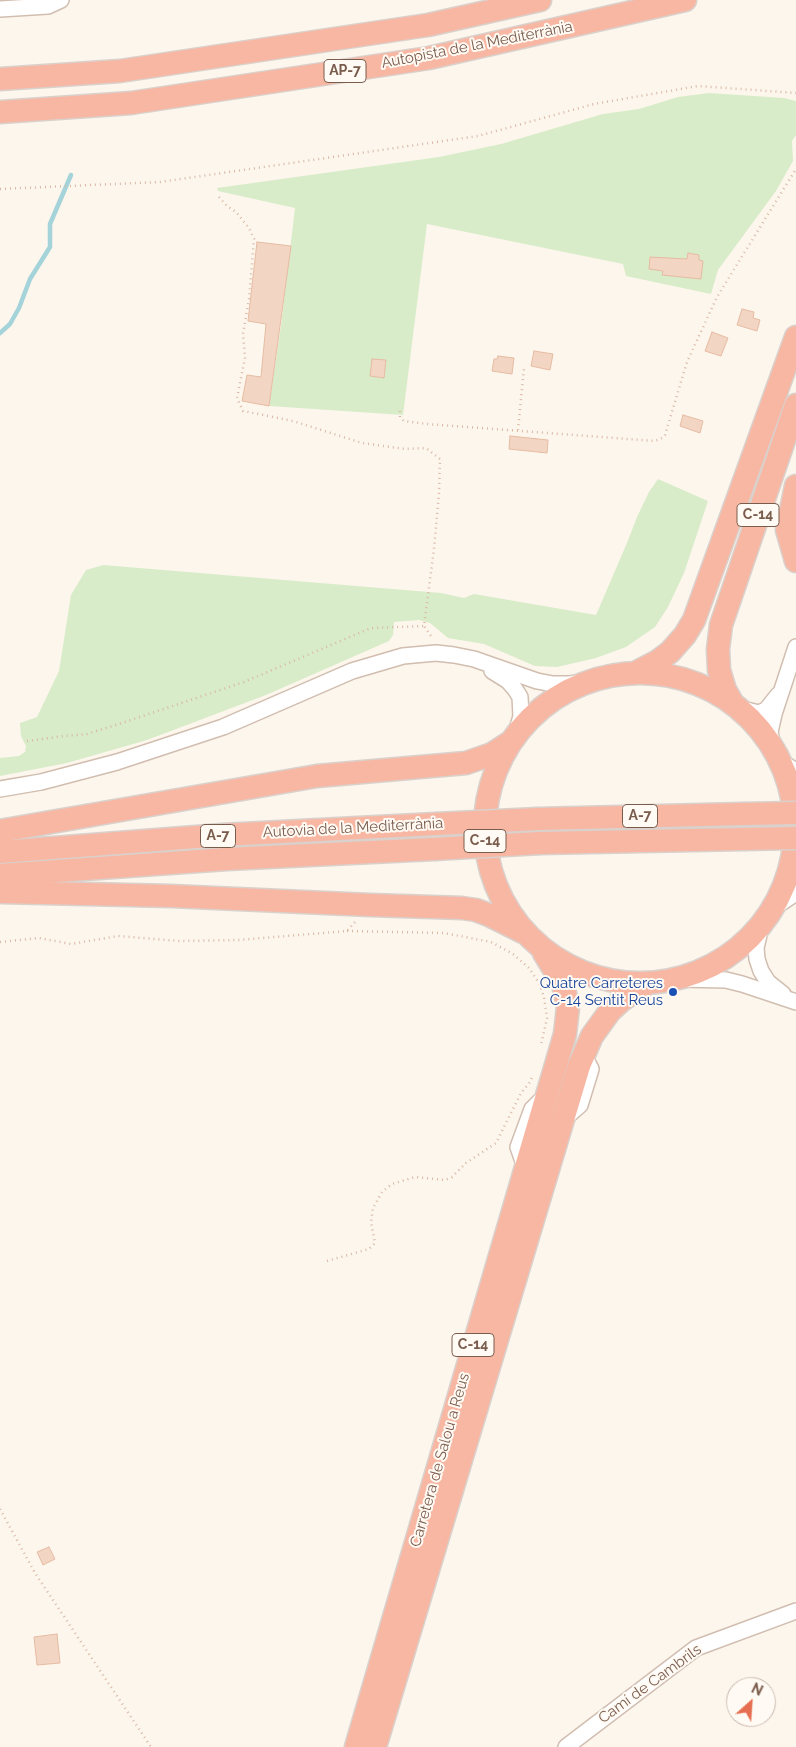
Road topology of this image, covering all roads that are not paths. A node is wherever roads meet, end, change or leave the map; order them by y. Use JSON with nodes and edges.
{"nodes":[{"id":1,"x":61,"y":0,"type":"edge"},
{"id":2,"x":540,"y":0,"type":"edge"},
{"id":3,"x":685,"y":0,"type":"edge"},
{"id":4,"x":0,"y":9,"type":"edge"},
{"id":5,"x":0,"y":79,"type":"edge"},
{"id":6,"x":0,"y":112,"type":"edge"},
{"id":7,"x":796,"y":337,"type":"edge"},
{"id":8,"x":796,"y":406,"type":"edge"},
{"id":9,"x":796,"y":486,"type":"edge"},
{"id":10,"x":796,"y":561,"type":"edge"},
{"id":11,"x":796,"y":647,"type":"edge"},
{"id":12,"x":474,"y":659,"type":"junction"},
{"id":13,"x":635,"y":673,"type":"junction"},
{"id":14,"x":592,"y":681,"type":"junction"},
{"id":15,"x":784,"y":686,"type":"junction"},
{"id":16,"x":736,"y":706,"type":"junction"},
{"id":17,"x":513,"y":738,"type":"junction"},
{"id":18,"x":783,"y":760,"type":"edge"},
{"id":19,"x":0,"y":789,"type":"edge"},
{"id":20,"x":796,"y":813,"type":"edge"},
{"id":21,"x":0,"y":831,"type":"edge"},
{"id":22,"x":796,"y":838,"type":"edge"},
{"id":23,"x":0,"y":852,"type":"edge"},
{"id":24,"x":0,"y":875,"type":"edge"},
{"id":25,"x":0,"y":892,"type":"edge"},
{"id":26,"x":796,"y":893,"type":"edge"},
{"id":27,"x":774,"y":907,"type":"junction"},
{"id":28,"x":761,"y":926,"type":"junction"},
{"id":29,"x":533,"y":940,"type":"junction"},
{"id":30,"x":678,"y":979,"type":"junction"},
{"id":31,"x":648,"y":984,"type":"junction"},
{"id":32,"x":792,"y":1000,"type":"edge"},
{"id":33,"x":796,"y":1611,"type":"edge"},
{"id":34,"x":356,"y":1747,"type":"edge"},
{"id":35,"x":375,"y":1747,"type":"edge"},
{"id":36,"x":566,"y":1747,"type":"edge"}],
"edges":[{"from":1,"to":4,"type":"street"},
{"from":2,"to":5,"type":"highway","name":"Autopista de la Mediterrània","number":"AP-7"},
{"from":3,"to":6,"type":"highway","name":"Autopista de la Mediterrània","number":"AP-7"},
{"from":7,"to":13,"type":"highway","number":"C-14"},
{"from":8,"to":16,"type":"highway","number":"C-14"},
{"from":9,"to":10,"type":"highway"},
{"from":11,"to":15,"type":"street"},
{"from":12,"to":14,"type":"street"},
{"from":12,"to":17,"type":"street"},
{"from":12,"to":19,"type":"street"},
{"from":13,"to":14,"type":"highway","number":"C-14"},
{"from":13,"to":16,"type":"highway","number":"C-14"},
{"from":14,"to":17,"type":"highway","number":"C-14"},
{"from":15,"to":16,"type":"street"},
{"from":15,"to":18,"type":"street"},
{"from":16,"to":18,"type":"highway","number":"C-14"},
{"from":17,"to":21,"type":"highway"},
{"from":17,"to":29,"type":"highway","number":"C-14"},
{"from":18,"to":27,"type":"highway","number":"C-14"},
{"from":20,"to":23,"type":"highway","name":"Autovia de la Mediterrània","number":"A-7","bridge":true},
{"from":22,"to":24,"type":"highway","name":"Autovia de la Mediterrània","number":"A-7","bridge":true},
{"from":25,"to":29,"type":"highway"},
{"from":26,"to":27,"type":"street"},
{"from":27,"to":28,"type":"highway","number":"C-14"},
{"from":28,"to":30,"type":"highway","number":"C-14"},
{"from":28,"to":32,"type":"street"},
{"from":29,"to":31,"type":"highway","number":"C-14"},
{"from":29,"to":34,"type":"highway","name":"Carretera de Salou a Reus","number":"C-14"},
{"from":30,"to":31,"type":"highway","number":"C-14"},
{"from":30,"to":32,"type":"street"},
{"from":31,"to":35,"type":"highway","number":"C-14"},
{"from":33,"to":36,"type":"street","name":"Camí de Cambrils"}]}
